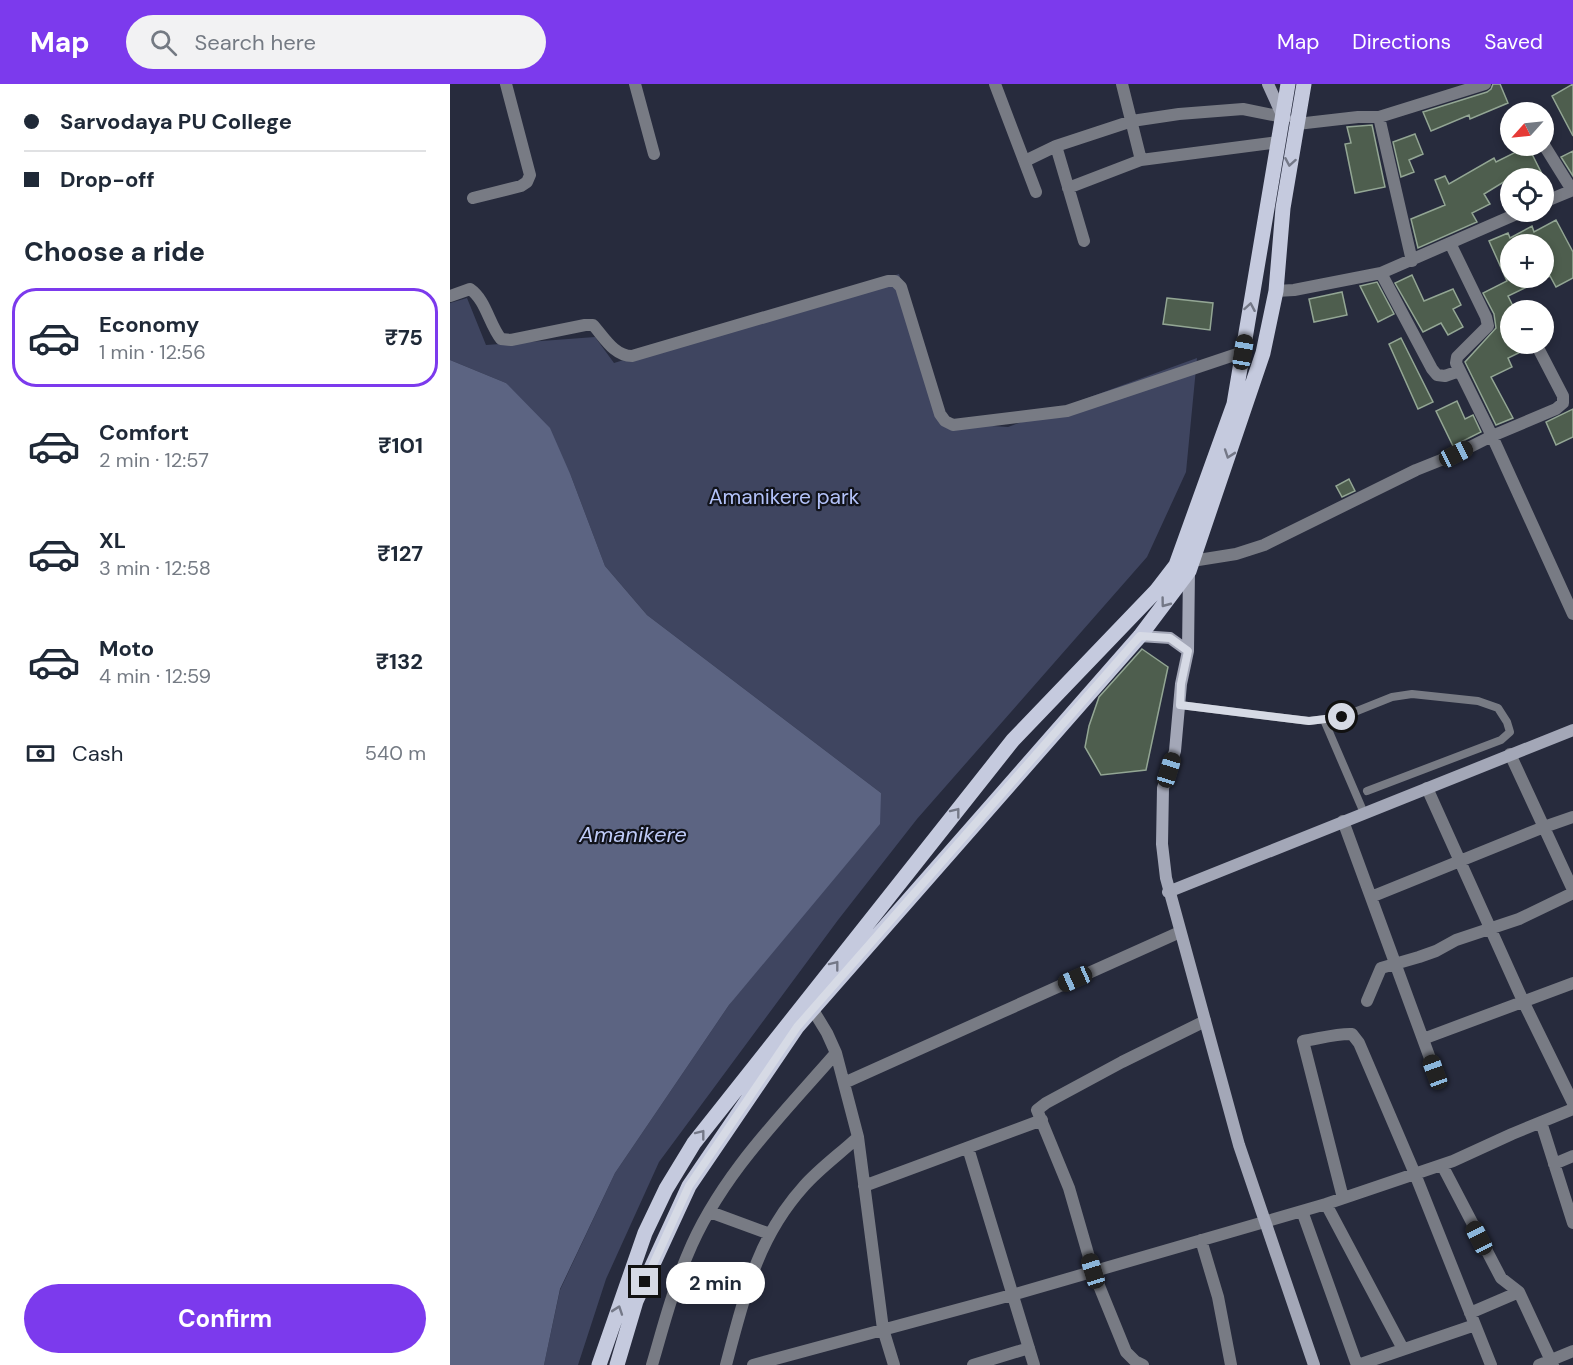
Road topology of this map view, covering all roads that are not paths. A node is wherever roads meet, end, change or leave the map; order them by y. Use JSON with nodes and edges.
{"nodes":[{"id":1,"x":506,"y":84,"type":"edge"},
{"id":2,"x":634,"y":84,"type":"edge"},
{"id":3,"x":995,"y":84,"type":"edge"},
{"id":4,"x":1122,"y":84,"type":"edge"},
{"id":5,"x":1268,"y":84,"type":"edge"},
{"id":6,"x":1288,"y":84,"type":"edge"},
{"id":7,"x":1304,"y":84,"type":"edge"},
{"id":8,"x":1485,"y":84,"type":"edge"},
{"id":9,"x":1283,"y":117,"type":"junction"},
{"id":10,"x":1379,"y":117,"type":"junction"},
{"id":11,"x":1132,"y":121,"type":"junction"},
{"id":12,"x":1297,"y":124,"type":"junction"},
{"id":13,"x":1279,"y":141,"type":"junction"},
{"id":14,"x":1056,"y":146,"type":"junction"},
{"id":15,"x":654,"y":154,"type":"dead end"},
{"id":16,"x":1551,"y":156,"type":"edge"},
{"id":17,"x":1141,"y":160,"type":"junction"},
{"id":18,"x":1025,"y":161,"type":"junction"},
{"id":19,"x":1068,"y":188,"type":"junction"},
{"id":20,"x":1572,"y":190,"type":"edge"},
{"id":21,"x":1036,"y":192,"type":"dead end"},
{"id":22,"x":473,"y":198,"type":"dead end"},
{"id":23,"x":1554,"y":198,"type":"edge"},
{"id":24,"x":1500,"y":221,"type":"edge"},
{"id":25,"x":1084,"y":241,"type":"dead end"},
{"id":26,"x":1450,"y":243,"type":"junction"},
{"id":27,"x":1412,"y":261,"type":"junction"},
{"id":28,"x":1381,"y":273,"type":"junction"},
{"id":29,"x":1276,"y":291,"type":"junction"},
{"id":30,"x":450,"y":296,"type":"edge"},
{"id":31,"x":1243,"y":352,"type":"junction"},
{"id":32,"x":1541,"y":354,"type":"edge"},
{"id":33,"x":1459,"y":370,"type":"junction"},
{"id":34,"x":1492,"y":436,"type":"junction"},
{"id":35,"x":1187,"y":562,"type":"junction"},
{"id":36,"x":1573,"y":614,"type":"edge"},
{"id":37,"x":1140,"y":636,"type":"junction"},
{"id":38,"x":1188,"y":651,"type":"junction"},
{"id":39,"x":1180,"y":705,"type":"junction"},
{"id":40,"x":1324,"y":720,"type":"junction"},
{"id":41,"x":1573,"y":730,"type":"edge"},
{"id":42,"x":1510,"y":754,"type":"junction"},
{"id":43,"x":1427,"y":788,"type":"junction"},
{"id":44,"x":1367,"y":791,"type":"dead end"},
{"id":45,"x":1364,"y":813,"type":"junction"},
{"id":46,"x":1573,"y":817,"type":"edge"},
{"id":47,"x":1343,"y":821,"type":"junction"},
{"id":48,"x":1544,"y":827,"type":"junction"},
{"id":49,"x":1460,"y":861,"type":"junction"},
{"id":50,"x":1168,"y":892,"type":"junction"},
{"id":51,"x":1573,"y":892,"type":"edge"},
{"id":52,"x":1371,"y":897,"type":"junction"},
{"id":53,"x":1490,"y":928,"type":"junction"},
{"id":54,"x":1180,"y":932,"type":"junction"},
{"id":55,"x":1396,"y":964,"type":"junction"},
{"id":56,"x":1573,"y":983,"type":"edge"},
{"id":57,"x":1367,"y":1001,"type":"dead end"},
{"id":58,"x":1523,"y":1001,"type":"junction"},
{"id":59,"x":808,"y":1006,"type":"junction"},
{"id":60,"x":1205,"y":1021,"type":"junction"},
{"id":61,"x":1423,"y":1039,"type":"junction"},
{"id":62,"x":836,"y":1053,"type":"junction"},
{"id":63,"x":1435,"y":1072,"type":"dead end"},
{"id":64,"x":844,"y":1083,"type":"junction"},
{"id":65,"x":1573,"y":1103,"type":"edge"},
{"id":66,"x":1573,"y":1109,"type":"edge"},
{"id":67,"x":1042,"y":1120,"type":"junction"},
{"id":68,"x":1540,"y":1122,"type":"junction"},
{"id":69,"x":858,"y":1137,"type":"junction"},
{"id":70,"x":968,"y":1148,"type":"junction"},
{"id":71,"x":1573,"y":1156,"type":"edge"},
{"id":72,"x":1554,"y":1164,"type":"junction"},
{"id":73,"x":1442,"y":1165,"type":"junction"},
{"id":74,"x":1415,"y":1174,"type":"junction"},
{"id":75,"x":864,"y":1186,"type":"junction"},
{"id":76,"x":1343,"y":1198,"type":"junction"},
{"id":77,"x":1326,"y":1204,"type":"junction"},
{"id":78,"x":1302,"y":1211,"type":"junction"},
{"id":79,"x":710,"y":1212,"type":"junction"},
{"id":80,"x":1264,"y":1222,"type":"junction"},
{"id":81,"x":1573,"y":1223,"type":"edge"},
{"id":82,"x":770,"y":1233,"type":"junction"},
{"id":83,"x":1201,"y":1240,"type":"junction"},
{"id":84,"x":1093,"y":1271,"type":"junction"},
{"id":85,"x":1519,"y":1292,"type":"junction"},
{"id":86,"x":1013,"y":1294,"type":"junction"},
{"id":87,"x":1473,"y":1319,"type":"junction"},
{"id":88,"x":883,"y":1329,"type":"junction"},
{"id":89,"x":1029,"y":1348,"type":"junction"},
{"id":90,"x":1403,"y":1349,"type":"junction"},
{"id":91,"x":1573,"y":1351,"type":"edge"},
{"id":92,"x":790,"y":1360,"type":"edge"},
{"id":93,"x":1552,"y":1362,"type":"edge"},
{"id":94,"x":599,"y":1365,"type":"edge"},
{"id":95,"x":617,"y":1365,"type":"edge"},
{"id":96,"x":652,"y":1365,"type":"edge"},
{"id":97,"x":726,"y":1365,"type":"edge"},
{"id":98,"x":753,"y":1365,"type":"edge"},
{"id":99,"x":894,"y":1365,"type":"edge"},
{"id":100,"x":973,"y":1365,"type":"edge"},
{"id":101,"x":1034,"y":1365,"type":"edge"},
{"id":102,"x":1143,"y":1365,"type":"edge"},
{"id":103,"x":1232,"y":1365,"type":"edge"},
{"id":104,"x":1314,"y":1365,"type":"edge"},
{"id":105,"x":1358,"y":1365,"type":"edge"},
{"id":106,"x":1491,"y":1365,"type":"edge"},
{"id":107,"x":1539,"y":1365,"type":"edge"}],
"edges":[{"from":1,"to":22,"type":"street"},
{"from":2,"to":15,"type":"street"},
{"from":3,"to":18,"type":"street"},
{"from":4,"to":11,"type":"street"},
{"from":5,"to":9,"type":"main road"},
{"from":6,"to":9,"type":"main road"},
{"from":7,"to":12,"type":"main road"},
{"from":8,"to":10,"type":"street"},
{"from":9,"to":11,"type":"street"},
{"from":9,"to":12,"type":"main road"},
{"from":9,"to":13,"type":"main road"},
{"from":10,"to":12,"type":"street"},
{"from":10,"to":27,"type":"street"},
{"from":11,"to":14,"type":"street"},
{"from":11,"to":17,"type":"street"},
{"from":12,"to":29,"type":"main road","one_way":true},
{"from":13,"to":17,"type":"street"},
{"from":31,"to":13,"type":"main road","one_way":true},
{"from":14,"to":18,"type":"street"},
{"from":14,"to":19,"type":"street"},
{"from":16,"to":20,"type":"street"},
{"from":17,"to":19,"type":"street"},
{"from":18,"to":21,"type":"street"},
{"from":19,"to":25,"type":"street"},
{"from":20,"to":23,"type":"street"},
{"from":24,"to":26,"type":"street"},
{"from":26,"to":27,"type":"street"},
{"from":26,"to":33,"type":"street"},
{"from":27,"to":28,"type":"street"},
{"from":28,"to":29,"type":"street"},
{"from":28,"to":33,"type":"street"},
{"from":29,"to":35,"type":"main road","one_way":true},
{"from":30,"to":31,"type":"street"},
{"from":31,"to":35,"type":"main road"},
{"from":32,"to":34,"type":"street"},
{"from":33,"to":34,"type":"street"},
{"from":34,"to":35,"type":"street"},
{"from":34,"to":36,"type":"street"},
{"from":35,"to":37,"type":"main road","one_way":true},
{"from":35,"to":38,"type":"main road"},
{"from":59,"to":35,"type":"main road","one_way":true},
{"from":37,"to":38,"type":"main road"},
{"from":37,"to":59,"type":"main road"},
{"from":38,"to":39,"type":"main road"},
{"from":39,"to":40,"type":"lane"},
{"from":39,"to":50,"type":"main road"},
{"from":40,"to":44,"type":"lane"},
{"from":40,"to":45,"type":"lane"},
{"from":41,"to":42,"type":"main road"},
{"from":42,"to":43,"type":"main road"},
{"from":42,"to":48,"type":"street"},
{"from":43,"to":45,"type":"main road"},
{"from":43,"to":49,"type":"street"},
{"from":45,"to":47,"type":"main road"},
{"from":46,"to":48,"type":"street"},
{"from":47,"to":50,"type":"main road"},
{"from":47,"to":52,"type":"street"},
{"from":48,"to":49,"type":"street"},
{"from":48,"to":51,"type":"street"},
{"from":49,"to":52,"type":"street"},
{"from":49,"to":53,"type":"street"},
{"from":50,"to":54,"type":"main road"},
{"from":51,"to":53,"type":"street"},
{"from":52,"to":55,"type":"street"},
{"from":53,"to":55,"type":"street"},
{"from":53,"to":58,"type":"street"},
{"from":54,"to":60,"type":"main road"},
{"from":54,"to":64,"type":"street"},
{"from":55,"to":57,"type":"street"},
{"from":55,"to":61,"type":"street"},
{"from":56,"to":58,"type":"street"},
{"from":58,"to":61,"type":"street"},
{"from":58,"to":65,"type":"street"},
{"from":59,"to":62,"type":"street"},
{"from":94,"to":59,"type":"main road","one_way":true},
{"from":59,"to":95,"type":"main road"},
{"from":60,"to":67,"type":"street"},
{"from":60,"to":80,"type":"main road"},
{"from":61,"to":63,"type":"street"},
{"from":62,"to":64,"type":"street"},
{"from":62,"to":79,"type":"street"},
{"from":64,"to":69,"type":"street"},
{"from":66,"to":68,"type":"street"},
{"from":67,"to":70,"type":"street"},
{"from":67,"to":84,"type":"street"},
{"from":68,"to":72,"type":"street"},
{"from":68,"to":73,"type":"street"},
{"from":69,"to":75,"type":"street"},
{"from":69,"to":82,"type":"street"},
{"from":70,"to":75,"type":"street"},
{"from":70,"to":86,"type":"street"},
{"from":71,"to":72,"type":"street"},
{"from":72,"to":81,"type":"street"},
{"from":73,"to":74,"type":"street"},
{"from":73,"to":85,"type":"street"},
{"from":74,"to":76,"type":"street"},
{"from":74,"to":76,"type":"street"},
{"from":74,"to":87,"type":"street"},
{"from":75,"to":88,"type":"street"},
{"from":76,"to":77,"type":"street"},
{"from":77,"to":78,"type":"street"},
{"from":77,"to":90,"type":"street"},
{"from":78,"to":80,"type":"street"},
{"from":78,"to":105,"type":"street"},
{"from":79,"to":82,"type":"street"},
{"from":79,"to":96,"type":"street"},
{"from":80,"to":83,"type":"street"},
{"from":80,"to":104,"type":"main road"},
{"from":82,"to":97,"type":"street"},
{"from":83,"to":84,"type":"street"},
{"from":83,"to":103,"type":"street"},
{"from":84,"to":86,"type":"street"},
{"from":84,"to":102,"type":"street"},
{"from":85,"to":87,"type":"street"},
{"from":85,"to":93,"type":"street"},
{"from":86,"to":88,"type":"street"},
{"from":86,"to":89,"type":"street"},
{"from":87,"to":90,"type":"street"},
{"from":87,"to":106,"type":"street"},
{"from":88,"to":92,"type":"street"},
{"from":88,"to":99,"type":"street"},
{"from":89,"to":100,"type":"street"},
{"from":89,"to":101,"type":"street"},
{"from":90,"to":105,"type":"street"},
{"from":91,"to":93,"type":"street"},
{"from":92,"to":98,"type":"street"},
{"from":93,"to":107,"type":"street"}]}
